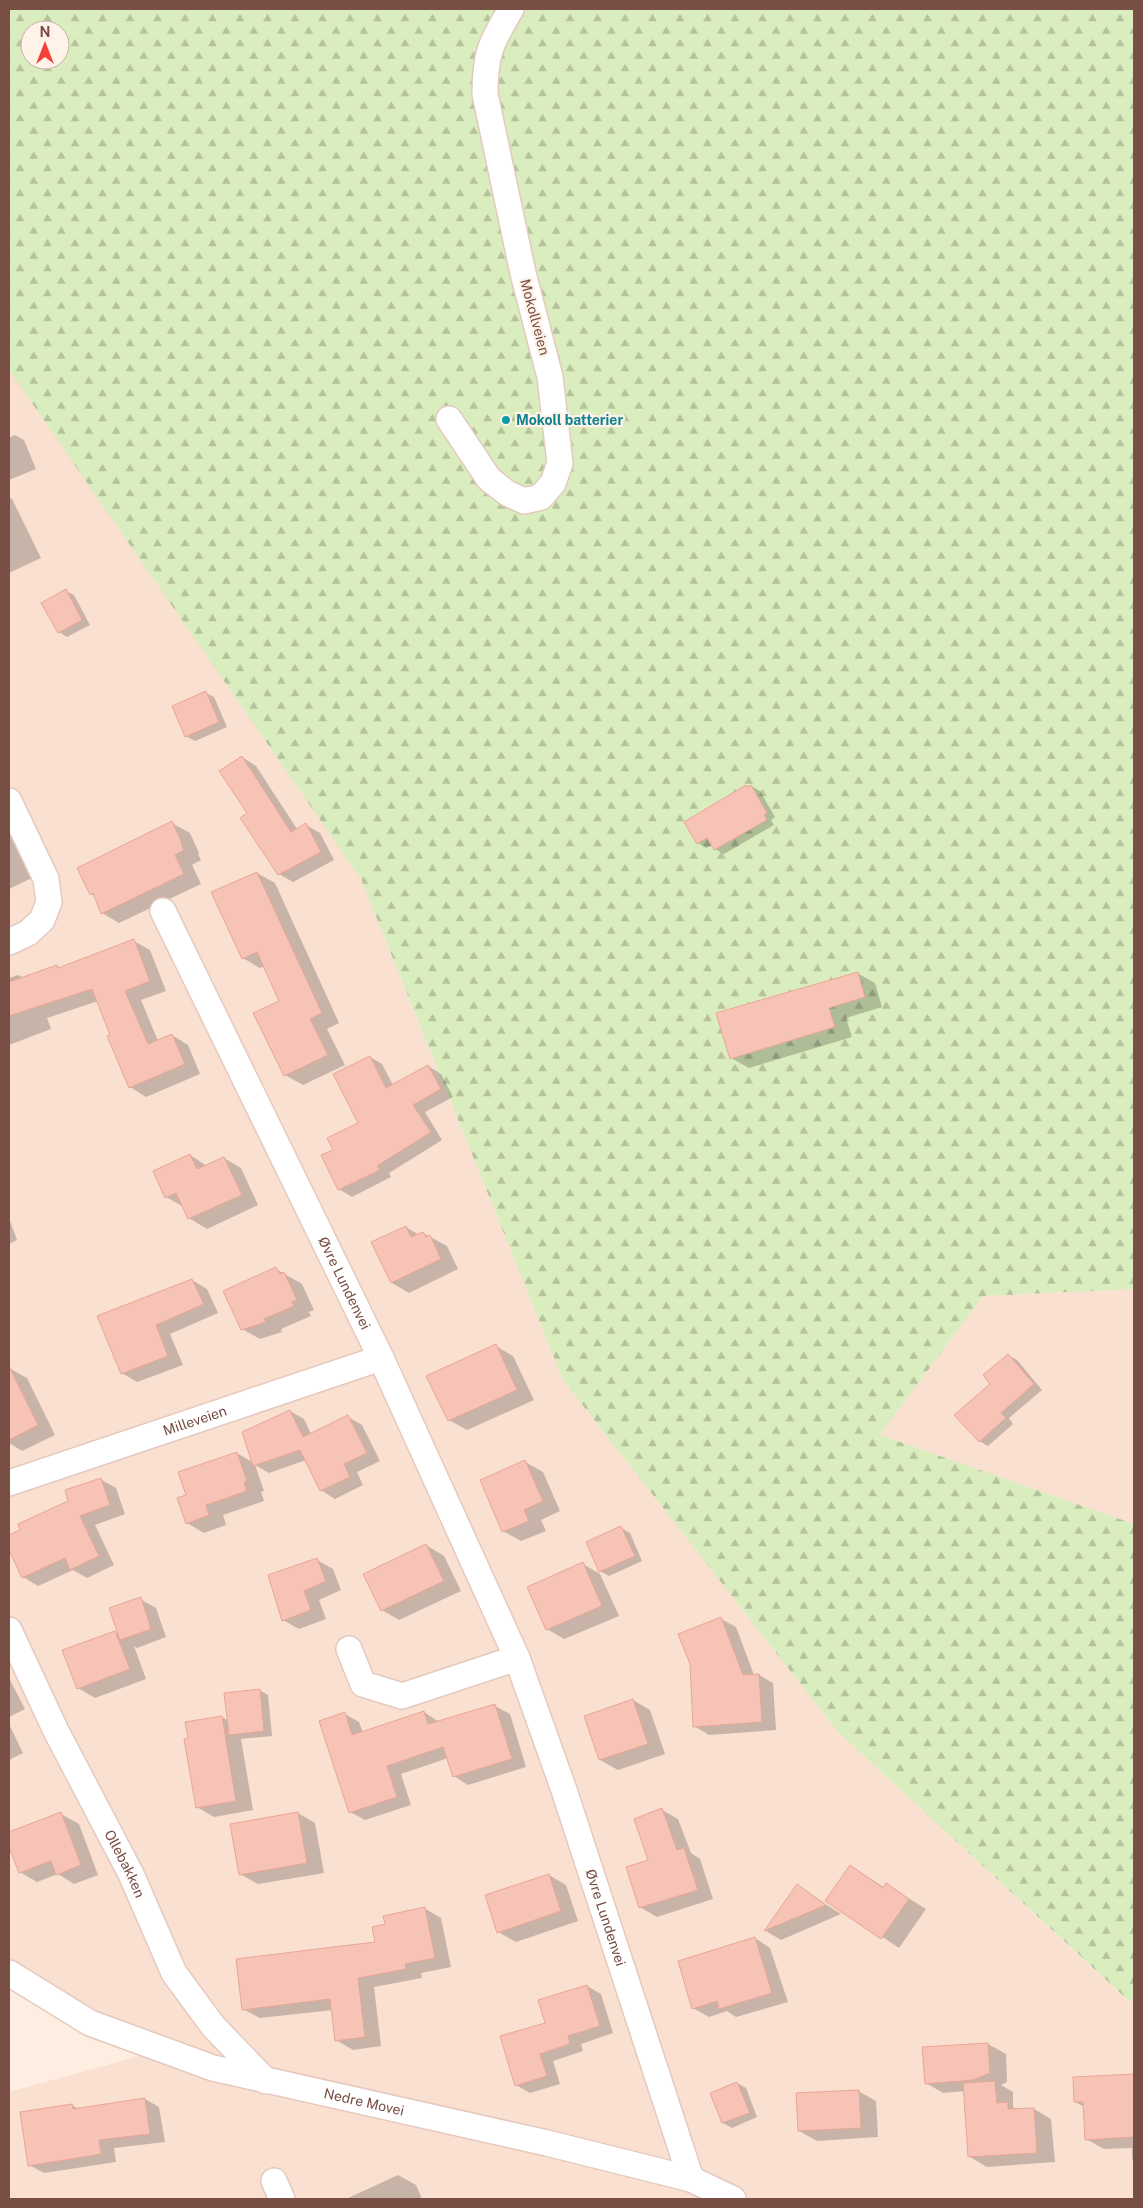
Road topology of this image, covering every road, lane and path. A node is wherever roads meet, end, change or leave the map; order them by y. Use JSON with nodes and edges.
{"nodes":[{"id":1,"x":511,"y":9,"type":"edge"},
{"id":2,"x":449,"y":419,"type":"dead end"},
{"id":3,"x":9,"y":801,"type":"edge"},
{"id":4,"x":163,"y":911,"type":"dead end"},
{"id":5,"x":9,"y":942,"type":"edge"},
{"id":6,"x":381,"y":1358,"type":"junction"},
{"id":7,"x":9,"y":1484,"type":"edge"},
{"id":8,"x":9,"y":1630,"type":"edge"},
{"id":9,"x":348,"y":1649,"type":"dead end"},
{"id":10,"x":517,"y":1658,"type":"junction"},
{"id":11,"x":9,"y":1973,"type":"edge"},
{"id":12,"x":266,"y":2081,"type":"junction"},
{"id":13,"x":691,"y":2178,"type":"junction"},
{"id":14,"x":733,"y":2199,"type":"edge"}],
"edges":[{"from":1,"to":2,"type":"street","name":"Mokollveien"},
{"from":3,"to":5,"type":"street"},
{"from":4,"to":6,"type":"street","name":"Øvre Lundenvei"},
{"from":6,"to":7,"type":"street","name":"Milleveien"},
{"from":6,"to":10,"type":"street","name":"Øvre Lundenvei"},
{"from":8,"to":12,"type":"street","name":"Ollebakken"},
{"from":9,"to":10,"type":"street"},
{"from":10,"to":13,"type":"street","name":"Øvre Lundenvei"},
{"from":11,"to":12,"type":"street","name":"Nedre Movei"},
{"from":12,"to":13,"type":"street","name":"Nedre Movei"},
{"from":13,"to":14,"type":"street","name":"Nedre Movei"}]}
